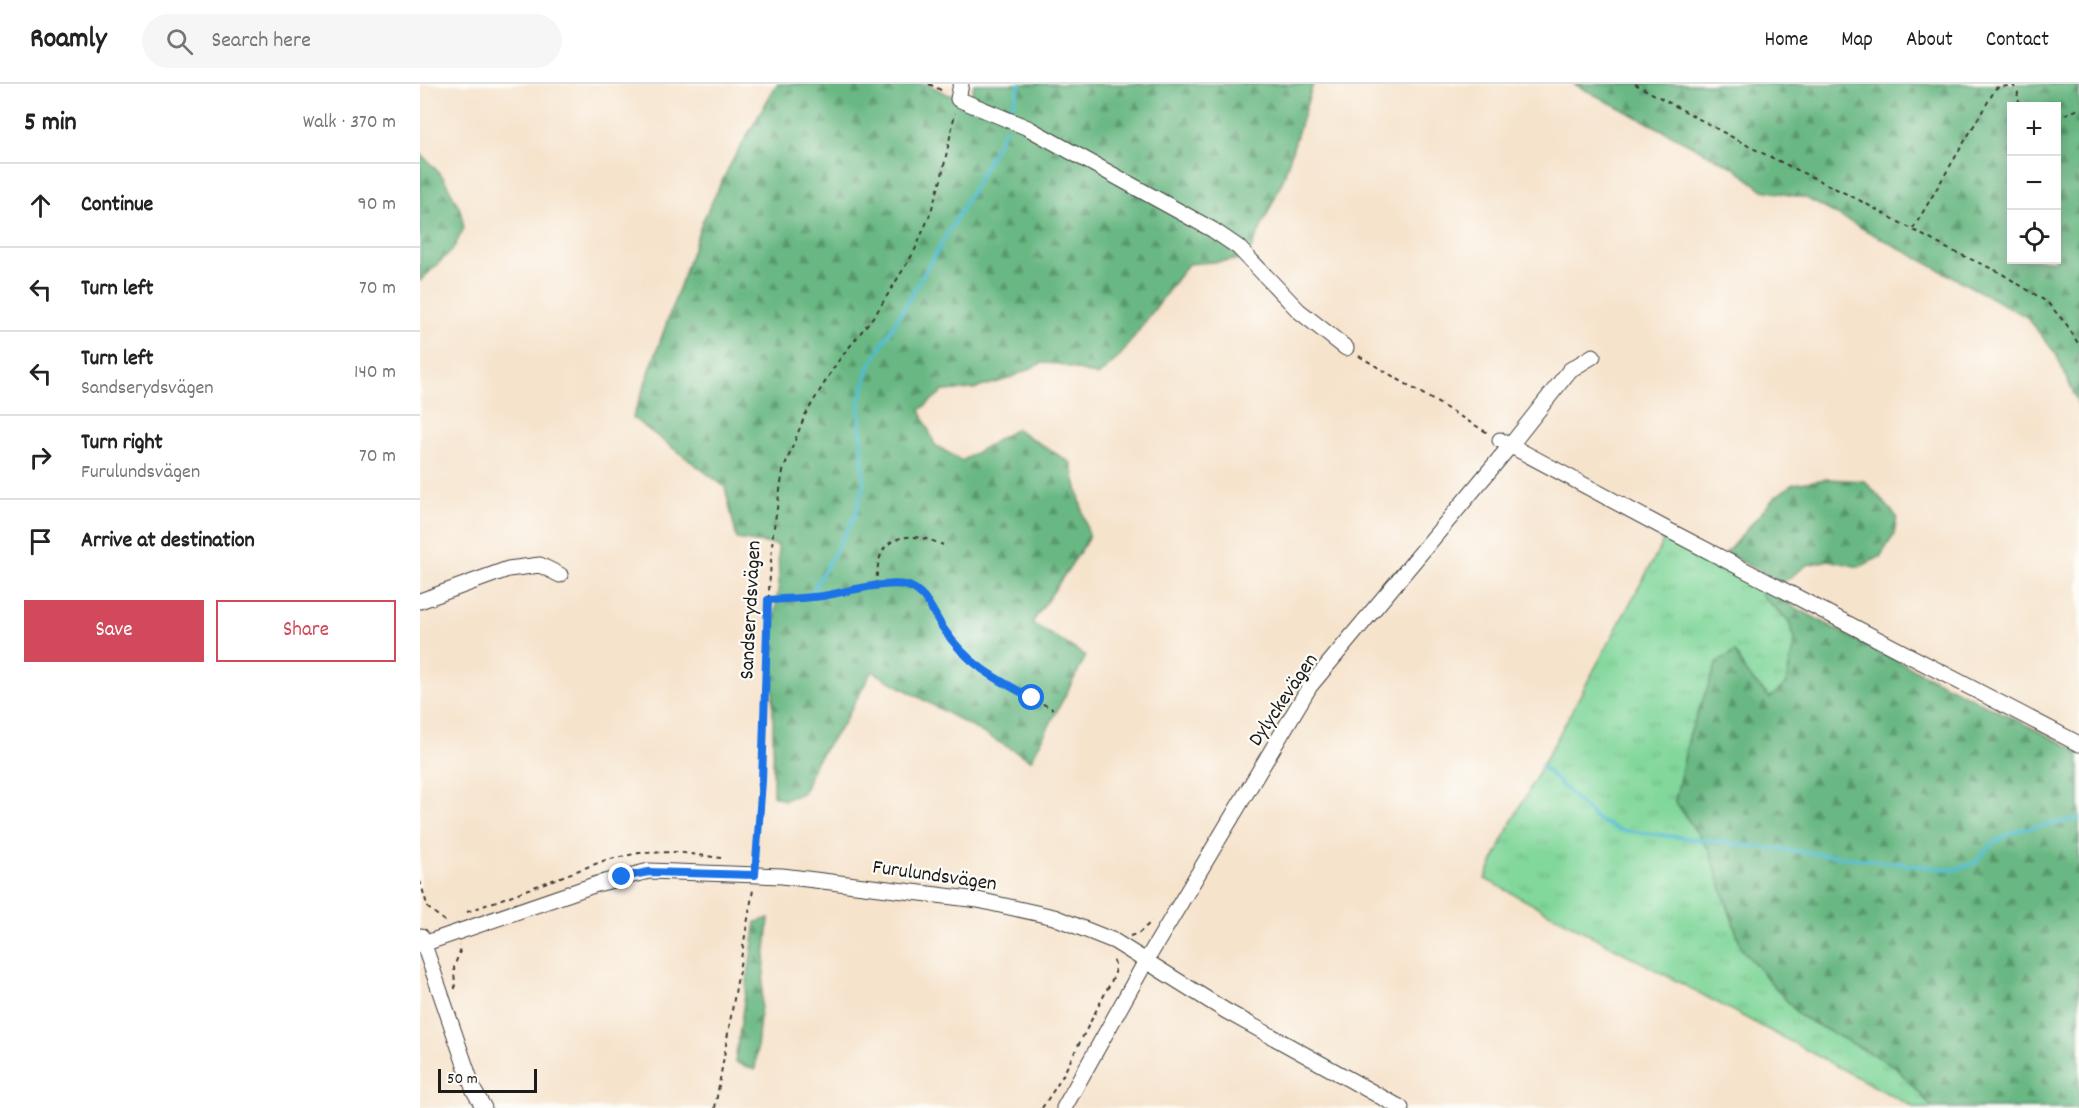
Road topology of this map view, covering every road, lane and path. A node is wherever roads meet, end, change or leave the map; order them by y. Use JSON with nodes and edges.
{"nodes":[{"id":1,"x":928,"y":84,"type":"edge"},
{"id":2,"x":1635,"y":84,"type":"edge"},
{"id":3,"x":960,"y":91,"type":"edge"},
{"id":4,"x":2020,"y":102,"type":"edge"},
{"id":5,"x":2079,"y":109,"type":"edge"},
{"id":6,"x":2061,"y":116,"type":"edge"},
{"id":7,"x":1913,"y":229,"type":"junction"},
{"id":8,"x":2079,"y":345,"type":"edge"},
{"id":9,"x":1346,"y":348,"type":"joint"},
{"id":10,"x":1593,"y":356,"type":"dead end"},
{"id":11,"x":1505,"y":443,"type":"junction"},
{"id":12,"x":943,"y":544,"type":"dead end"},
{"id":13,"x":560,"y":575,"type":"dead end"},
{"id":14,"x":876,"y":586,"type":"junction"},
{"id":15,"x":768,"y":600,"type":"junction"},
{"id":16,"x":420,"y":602,"type":"edge"},
{"id":17,"x":1053,"y":709,"type":"dead end"},
{"id":18,"x":2079,"y":744,"type":"edge"},
{"id":19,"x":722,"y":859,"type":"dead end"},
{"id":20,"x":755,"y":875,"type":"junction"},
{"id":21,"x":420,"y":881,"type":"edge"},
{"id":22,"x":467,"y":913,"type":"dead end"},
{"id":23,"x":1153,"y":919,"type":"dead end"},
{"id":24,"x":455,"y":934,"type":"junction"},
{"id":25,"x":422,"y":939,"type":"edge"},
{"id":26,"x":1114,"y":941,"type":"junction"},
{"id":27,"x":1146,"y":961,"type":"junction"},
{"id":28,"x":458,"y":997,"type":"dead end"},
{"id":29,"x":484,"y":1108,"type":"edge"},
{"id":30,"x":715,"y":1108,"type":"edge"},
{"id":31,"x":1042,"y":1108,"type":"edge"},
{"id":32,"x":1065,"y":1108,"type":"edge"},
{"id":33,"x":1401,"y":1108,"type":"edge"}],
"edges":[{"from":1,"to":3,"type":"path"},
{"from":2,"to":7,"type":"path"},
{"from":3,"to":9,"type":"street"},
{"from":3,"to":15,"type":"path","name":"Sandserydsvägen"},
{"from":4,"to":7,"type":"path"},
{"from":5,"to":6,"type":"path"},
{"from":7,"to":8,"type":"path"},
{"from":9,"to":11,"type":"path"},
{"from":10,"to":11,"type":"street","name":"Dylyckevägen"},
{"from":11,"to":18,"type":"street"},
{"from":11,"to":27,"type":"street","name":"Dylyckevägen"},
{"from":12,"to":14,"type":"path"},
{"from":13,"to":16,"type":"street"},
{"from":14,"to":15,"type":"path"},
{"from":14,"to":17,"type":"path"},
{"from":15,"to":20,"type":"path","name":"Sandserydsvägen"},
{"from":19,"to":22,"type":"path"},
{"from":20,"to":24,"type":"street","name":"Furulundsvägen"},
{"from":20,"to":26,"type":"street","name":"Furulundsvägen"},
{"from":20,"to":30,"type":"path","name":"Sandserydsvägen"},
{"from":21,"to":24,"type":"path"},
{"from":23,"to":26,"type":"path"},
{"from":24,"to":25,"type":"street","name":"Furulundsvägen"},
{"from":24,"to":28,"type":"path"},
{"from":25,"to":29,"type":"street"},
{"from":26,"to":27,"type":"street","name":"Furulundsvägen"},
{"from":26,"to":31,"type":"path"},
{"from":27,"to":32,"type":"street","name":"Dylyckevägen"},
{"from":27,"to":33,"type":"street","name":"Furulundsvägen"}]}
